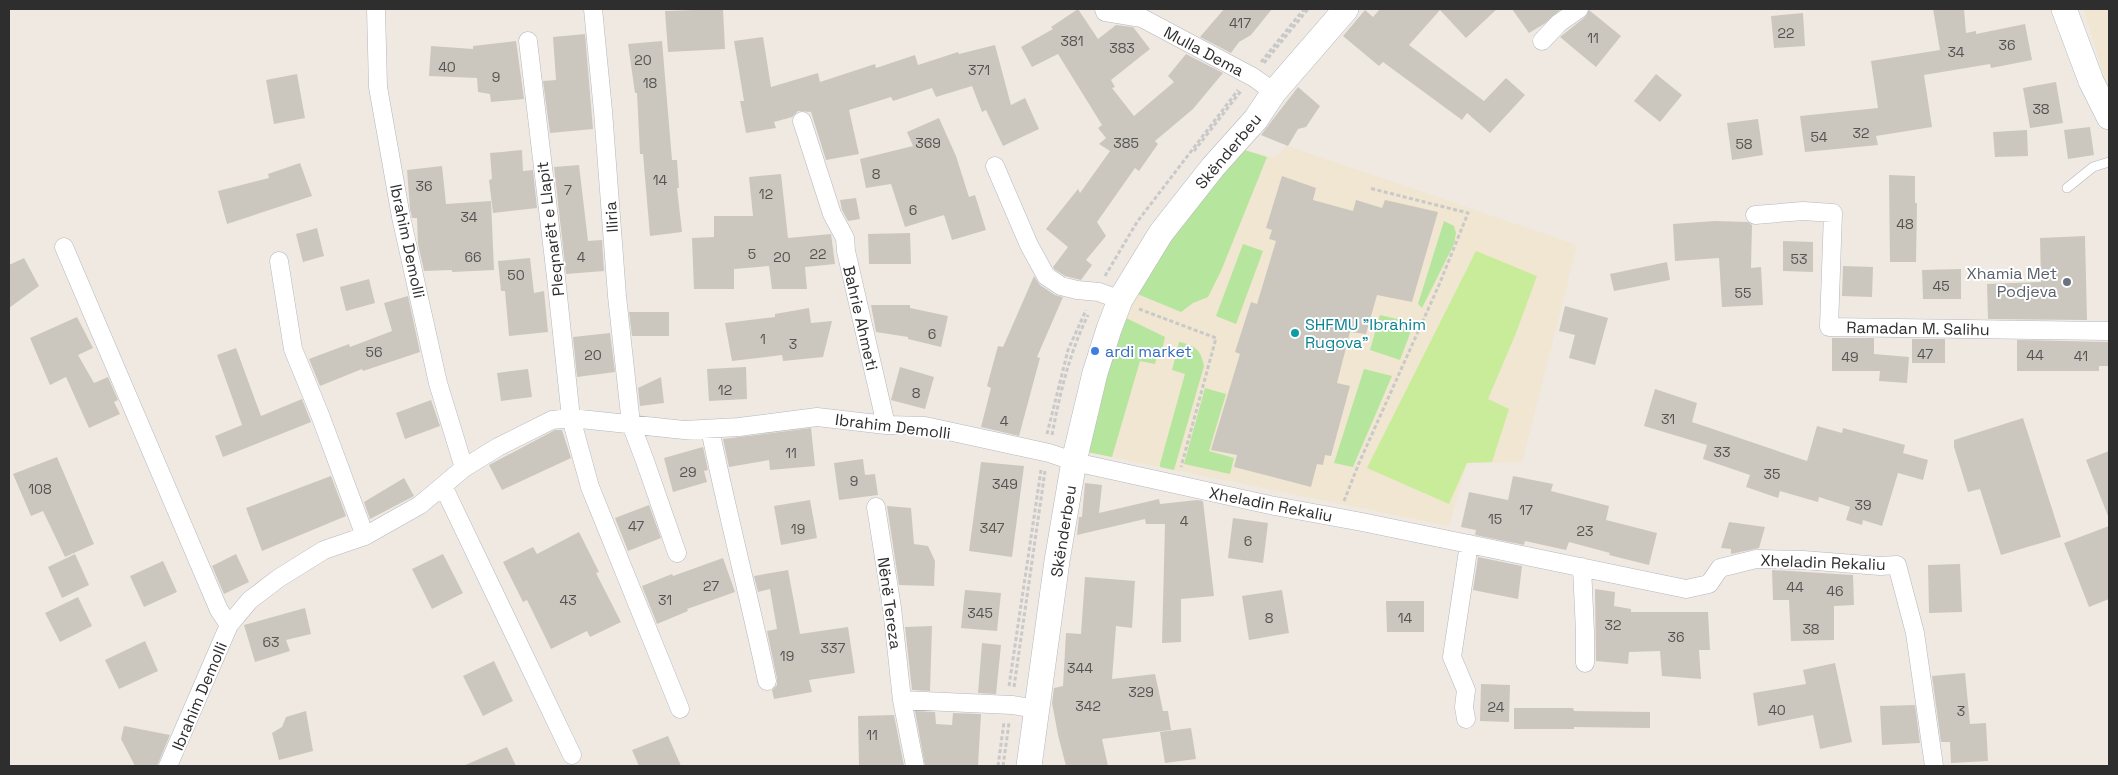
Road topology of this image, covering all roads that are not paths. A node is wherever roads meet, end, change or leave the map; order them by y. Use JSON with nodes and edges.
{"nodes":[{"id":1,"x":376,"y":9,"type":"edge"},
{"id":2,"x":593,"y":9,"type":"edge"},
{"id":3,"x":1104,"y":9,"type":"edge"},
{"id":4,"x":1346,"y":9,"type":"edge"},
{"id":5,"x":1579,"y":9,"type":"edge"},
{"id":6,"x":2064,"y":9,"type":"edge"},
{"id":7,"x":528,"y":41,"type":"dead end"},
{"id":8,"x":1542,"y":41,"type":"dead end"},
{"id":9,"x":1274,"y":92,"type":"junction"},
{"id":10,"x":2109,"y":117,"type":"edge"},
{"id":11,"x":802,"y":120,"type":"dead end"},
{"id":12,"x":2109,"y":162,"type":"edge"},
{"id":13,"x":995,"y":166,"type":"dead end"},
{"id":14,"x":2067,"y":188,"type":"dead end"},
{"id":15,"x":1755,"y":215,"type":"dead end"},
{"id":16,"x":64,"y":247,"type":"dead end"},
{"id":17,"x":279,"y":260,"type":"dead end"},
{"id":18,"x":1120,"y":300,"type":"junction"},
{"id":19,"x":2109,"y":330,"type":"edge"},
{"id":20,"x":571,"y":418,"type":"junction"},
{"id":21,"x":630,"y":424,"type":"junction"},
{"id":22,"x":886,"y":425,"type":"junction"},
{"id":23,"x":710,"y":429,"type":"junction"},
{"id":24,"x":1074,"y":461,"type":"junction"},
{"id":25,"x":464,"y":468,"type":"junction"},
{"id":26,"x":443,"y":486,"type":"junction"},
{"id":27,"x":876,"y":507,"type":"dead end"},
{"id":28,"x":365,"y":536,"type":"junction"},
{"id":29,"x":1469,"y":544,"type":"junction"},
{"id":30,"x":677,"y":552,"type":"dead end"},
{"id":31,"x":1582,"y":567,"type":"junction"},
{"id":32,"x":229,"y":625,"type":"junction"},
{"id":33,"x":1585,"y":663,"type":"dead end"},
{"id":34,"x":767,"y":681,"type":"dead end"},
{"id":35,"x":902,"y":700,"type":"junction"},
{"id":36,"x":680,"y":709,"type":"dead end"},
{"id":37,"x":1037,"y":709,"type":"junction"},
{"id":38,"x":1466,"y":719,"type":"dead end"},
{"id":39,"x":572,"y":755,"type":"dead end"},
{"id":40,"x":168,"y":766,"type":"edge"},
{"id":41,"x":915,"y":766,"type":"edge"},
{"id":42,"x":1029,"y":766,"type":"edge"},
{"id":43,"x":1934,"y":766,"type":"edge"}],
"edges":[{"from":1,"to":25,"type":"street","name":"Ibrahim Demolli"},
{"from":2,"to":21,"type":"street","name":"Iliria"},
{"from":3,"to":9,"type":"street","name":"Mulla Dema"},
{"from":4,"to":9,"type":"main road","name":"Skënderbeu"},
{"from":5,"to":8,"type":"street"},
{"from":6,"to":10,"type":"main road"},
{"from":7,"to":20,"type":"street","name":"Pleqnarët e Llapit"},
{"from":9,"to":18,"type":"main road","name":"Skënderbeu"},
{"from":11,"to":22,"type":"street","name":"Bahrie Ahmeti"},
{"from":12,"to":14,"type":"lane"},
{"from":13,"to":18,"type":"street"},
{"from":15,"to":19,"type":"street","name":"Ramadan M. Salihu"},
{"from":16,"to":32,"type":"street","name":"Ibrahim Demolli"},
{"from":17,"to":28,"type":"street"},
{"from":18,"to":24,"type":"main road","name":"Skënderbeu"},
{"from":20,"to":21,"type":"street","name":"Ibrahim Demolli"},
{"from":20,"to":25,"type":"street","name":"Ibrahim Demolli"},
{"from":20,"to":36,"type":"street"},
{"from":21,"to":23,"type":"street","name":"Ibrahim Demolli"},
{"from":21,"to":30,"type":"street"},
{"from":22,"to":23,"type":"street","name":"Ibrahim Demolli"},
{"from":22,"to":24,"type":"street","name":"Ibrahim Demolli"},
{"from":23,"to":34,"type":"street"},
{"from":24,"to":29,"type":"street","name":"Xheladin Rekaliu"},
{"from":24,"to":37,"type":"main road","name":"Skënderbeu"},
{"from":25,"to":26,"type":"street","name":"Ibrahim Demolli"},
{"from":26,"to":28,"type":"street","name":"Ibrahim Demolli"},
{"from":26,"to":39,"type":"street"},
{"from":27,"to":35,"type":"street","name":"Nënë Tereza"},
{"from":28,"to":32,"type":"street","name":"Ibrahim Demolli"},
{"from":29,"to":31,"type":"street","name":"Xheladin Rekaliu"},
{"from":29,"to":38,"type":"street"},
{"from":31,"to":33,"type":"street"},
{"from":31,"to":43,"type":"street","name":"Xheladin Rekaliu"},
{"from":32,"to":40,"type":"street","name":"Ibrahim Demolli"},
{"from":35,"to":37,"type":"street"},
{"from":35,"to":41,"type":"street","name":"Nënë Tereza"},
{"from":37,"to":42,"type":"main road","name":"Skënderbeu"}]}
